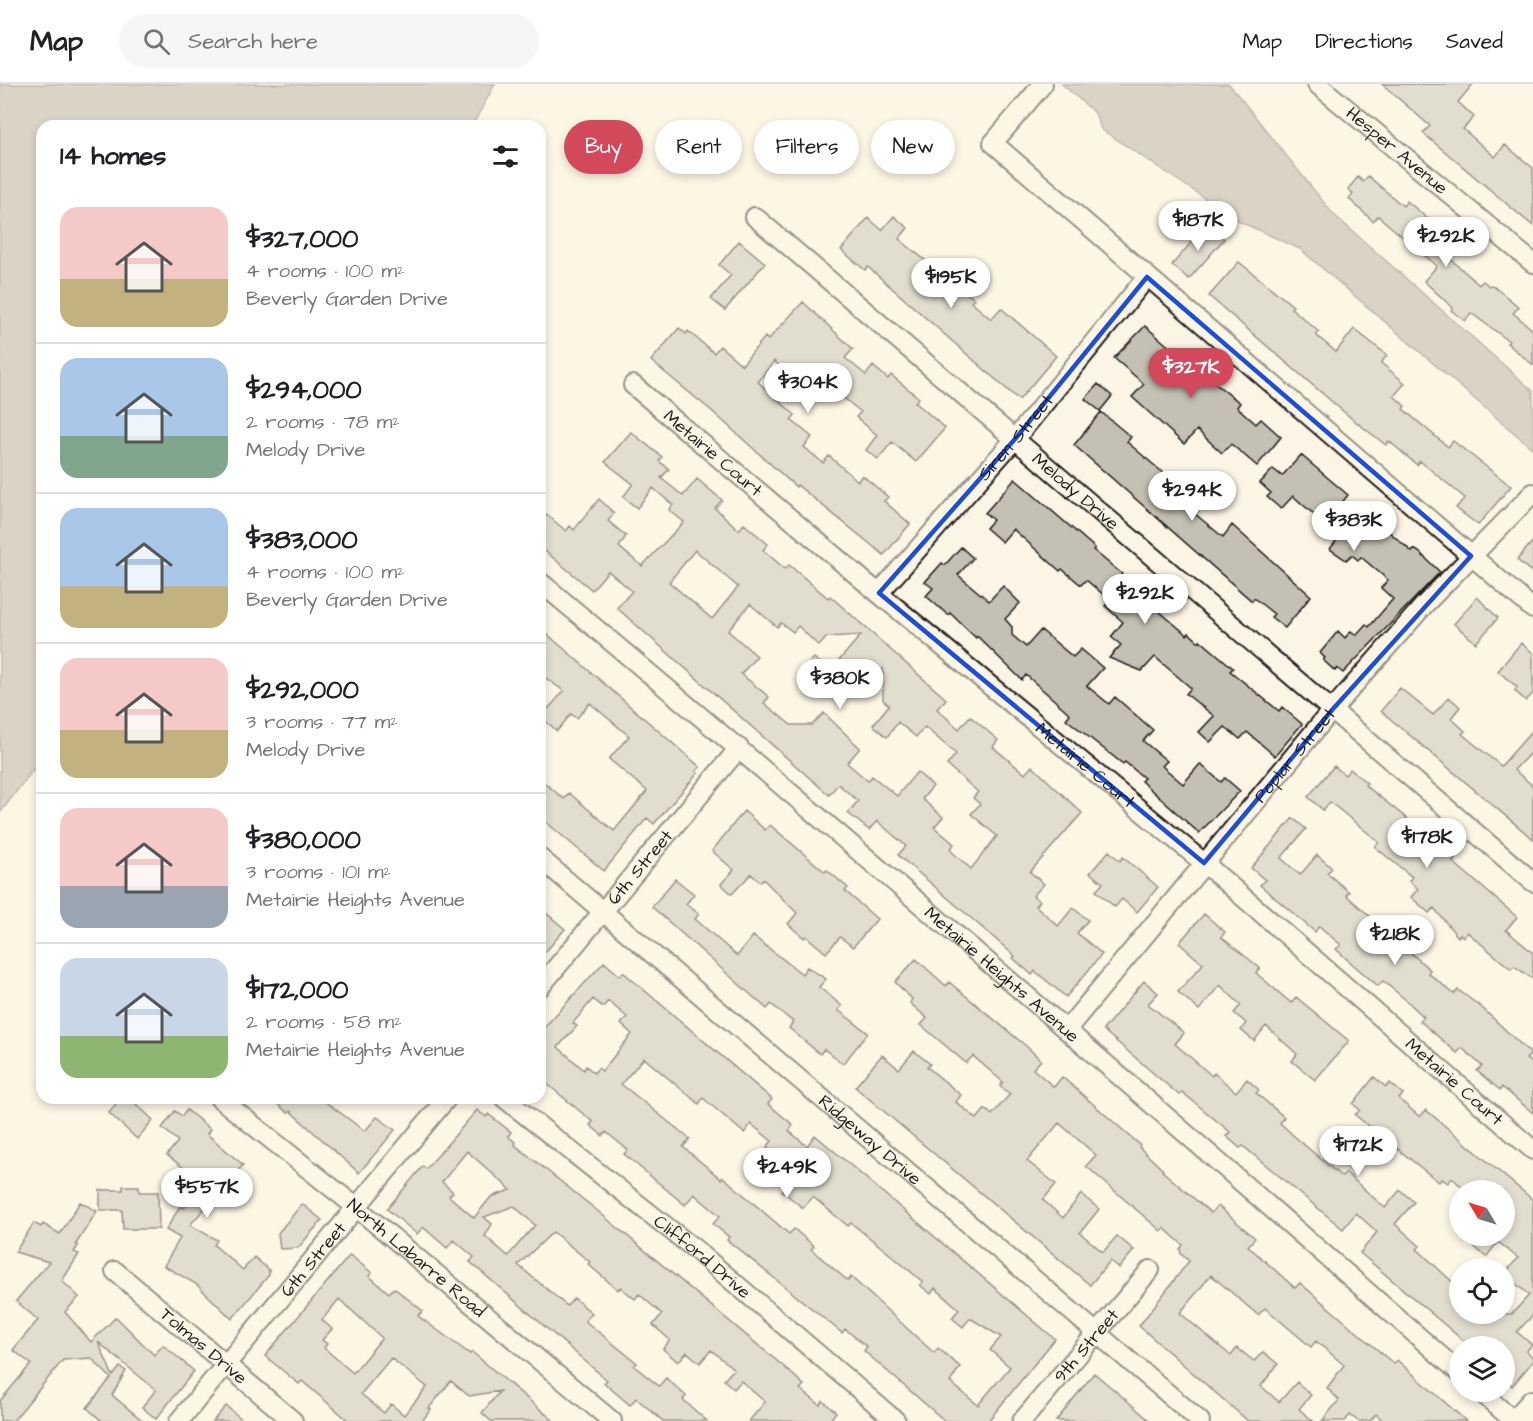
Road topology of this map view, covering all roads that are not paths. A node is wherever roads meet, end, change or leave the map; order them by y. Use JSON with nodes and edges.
{"nodes":[{"id":1,"x":1043,"y":84,"type":"edge"},
{"id":2,"x":1317,"y":84,"type":"edge"},
{"id":3,"x":755,"y":217,"type":"dead end"},
{"id":4,"x":1533,"y":263,"type":"edge"},
{"id":5,"x":1147,"y":277,"type":"junction"},
{"id":6,"x":633,"y":385,"type":"dead end"},
{"id":7,"x":1015,"y":439,"type":"junction"},
{"id":8,"x":1533,"y":494,"type":"edge"},
{"id":9,"x":1471,"y":556,"type":"junction"},
{"id":10,"x":546,"y":587,"type":"edge"},
{"id":11,"x":879,"y":593,"type":"junction"},
{"id":12,"x":1533,"y":609,"type":"edge"},
{"id":13,"x":1332,"y":710,"type":"junction"},
{"id":14,"x":739,"y":748,"type":"junction"},
{"id":15,"x":546,"y":863,"type":"edge"},
{"id":16,"x":1204,"y":863,"type":"junction"},
{"id":17,"x":1533,"y":882,"type":"edge"},
{"id":18,"x":602,"y":913,"type":"junction"},
{"id":19,"x":546,"y":980,"type":"edge"},
{"id":20,"x":1067,"y":1029,"type":"junction"},
{"id":21,"x":227,"y":1104,"type":"edge"},
{"id":22,"x":442,"y":1104,"type":"edge"},
{"id":23,"x":512,"y":1104,"type":"edge"},
{"id":24,"x":1533,"y":1150,"type":"edge"},
{"id":25,"x":356,"y":1207,"type":"junction"},
{"id":26,"x":1150,"y":1270,"type":"dead end"},
{"id":27,"x":115,"y":1271,"type":"dead end"},
{"id":28,"x":1097,"y":1334,"type":"junction"},
{"id":29,"x":1449,"y":1363,"type":"edge"},
{"id":30,"x":226,"y":1364,"type":"junction"},
{"id":31,"x":1493,"y":1402,"type":"edge"},
{"id":32,"x":1533,"y":1404,"type":"edge"},
{"id":33,"x":178,"y":1421,"type":"edge"},
{"id":34,"x":292,"y":1421,"type":"edge"},
{"id":35,"x":612,"y":1421,"type":"edge"},
{"id":36,"x":896,"y":1421,"type":"edge"},
{"id":37,"x":1022,"y":1421,"type":"edge"},
{"id":38,"x":1200,"y":1421,"type":"edge"},
{"id":39,"x":1516,"y":1421,"type":"edge"}],
"edges":[{"from":1,"to":5,"type":"street"},
{"from":2,"to":4,"type":"street","name":"Hesper Avenue"},
{"from":3,"to":7,"type":"street","name":"Melody Drive"},
{"from":5,"to":7,"type":"street","name":"Siren Street"},
{"from":5,"to":9,"type":"street"},
{"from":6,"to":11,"type":"street","name":"Metairie Court"},
{"from":7,"to":11,"type":"street","name":"Siren Street"},
{"from":7,"to":13,"type":"street","name":"Melody Drive"},
{"from":8,"to":9,"type":"street","name":"Poplar Street"},
{"from":9,"to":12,"type":"street"},
{"from":9,"to":13,"type":"street","name":"Poplar Street"},
{"from":10,"to":14,"type":"street","name":"Metairie Heights Avenue"},
{"from":11,"to":16,"type":"street","name":"Metairie Court"},
{"from":13,"to":16,"type":"street","name":"Poplar Street"},
{"from":13,"to":17,"type":"street","name":"Melody Drive"},
{"from":14,"to":18,"type":"street","name":"6th Street"},
{"from":14,"to":20,"type":"street","name":"Metairie Heights Avenue"},
{"from":15,"to":18,"type":"street","name":"Ridgeway Drive"},
{"from":16,"to":20,"type":"street","name":"Poplar Street"},
{"from":16,"to":24,"type":"street","name":"Metairie Court"},
{"from":18,"to":19,"type":"street","name":"6th Street"},
{"from":18,"to":28,"type":"street","name":"Ridgeway Drive"},
{"from":20,"to":29,"type":"street","name":"Metairie Heights Avenue"},
{"from":21,"to":25,"type":"street","name":"North Labarre Road"},
{"from":22,"to":25,"type":"street","name":"6th Street"},
{"from":23,"to":36,"type":"street","name":"Clifford Drive"},
{"from":25,"to":30,"type":"street","name":"6th Street"},
{"from":25,"to":35,"type":"street","name":"North Labarre Road"},
{"from":26,"to":28,"type":"street","name":"9th Street"},
{"from":27,"to":30,"type":"street","name":"Tolmas Drive"},
{"from":28,"to":37,"type":"street","name":"9th Street"},
{"from":28,"to":38,"type":"street","name":"Ridgeway Drive"},
{"from":30,"to":33,"type":"street","name":"6th Street"},
{"from":30,"to":34,"type":"street","name":"Tolmas Drive"},
{"from":31,"to":39,"type":"street"},
{"from":32,"to":39,"type":"main road"}]}
